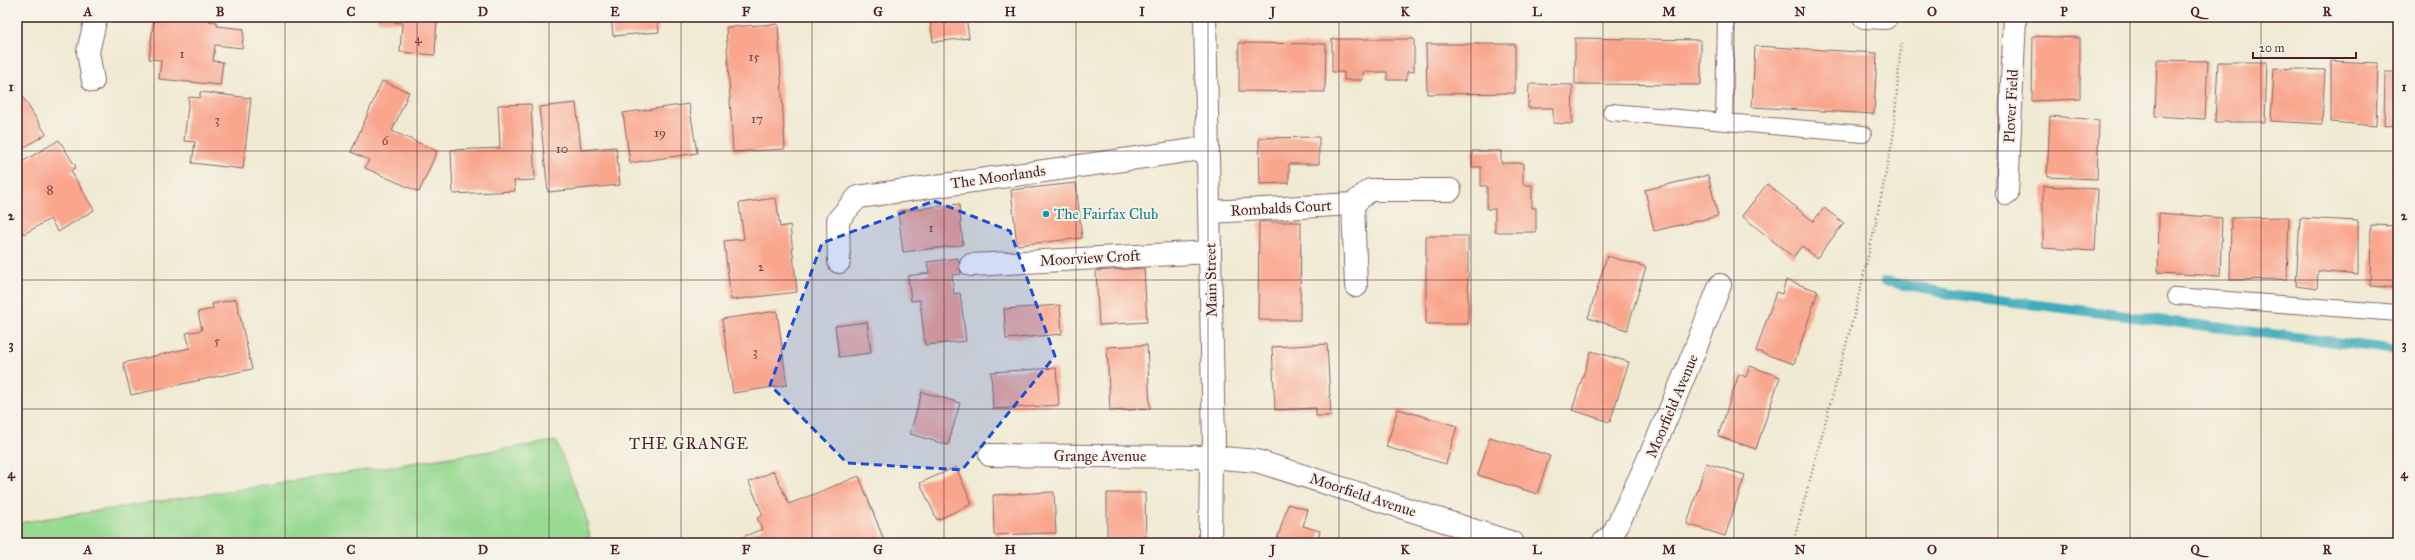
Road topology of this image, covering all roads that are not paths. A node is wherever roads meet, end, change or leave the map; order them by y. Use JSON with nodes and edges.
{"nodes":[{"id":1,"x":96,"y":17,"type":"edge"},
{"id":2,"x":1205,"y":17,"type":"edge"},
{"id":3,"x":1726,"y":17,"type":"edge"},
{"id":4,"x":1864,"y":17,"type":"edge"},
{"id":5,"x":2015,"y":17,"type":"edge"},
{"id":6,"x":1886,"y":18,"type":"dead end"},
{"id":7,"x":93,"y":80,"type":"dead end"},
{"id":8,"x":1610,"y":112,"type":"dead end"},
{"id":9,"x":1724,"y":122,"type":"junction"},
{"id":10,"x":1863,"y":134,"type":"dead end"},
{"id":11,"x":1208,"y":148,"type":"junction"},
{"id":12,"x":1450,"y":190,"type":"dead end"},
{"id":13,"x":2007,"y":194,"type":"dead end"},
{"id":14,"x":1353,"y":204,"type":"junction"},
{"id":15,"x":1210,"y":212,"type":"junction"},
{"id":16,"x":1210,"y":252,"type":"junction"},
{"id":17,"x":839,"y":262,"type":"dead end"},
{"id":18,"x":970,"y":265,"type":"dead end"},
{"id":19,"x":1720,"y":285,"type":"dead end"},
{"id":20,"x":1356,"y":286,"type":"dead end"},
{"id":21,"x":2176,"y":296,"type":"dead end"},
{"id":22,"x":2398,"y":314,"type":"edge"},
{"id":23,"x":990,"y":455,"type":"dead end"},
{"id":24,"x":1211,"y":457,"type":"junction"},
{"id":25,"x":1210,"y":543,"type":"edge"},
{"id":26,"x":1513,"y":543,"type":"edge"},
{"id":27,"x":1603,"y":543,"type":"edge"}],
"edges":[{"from":1,"to":7,"type":"street"},
{"from":2,"to":11,"type":"street","name":"Main Street"},
{"from":3,"to":9,"type":"lane"},
{"from":4,"to":6,"type":"street"},
{"from":5,"to":13,"type":"street","name":"Plover Field"},
{"from":8,"to":9,"type":"lane"},
{"from":9,"to":10,"type":"lane"},
{"from":11,"to":15,"type":"street","name":"Main Street"},
{"from":11,"to":17,"type":"street","name":"The Moorlands"},
{"from":12,"to":14,"type":"street","name":"Rombalds Court"},
{"from":14,"to":15,"type":"street","name":"Rombalds Court"},
{"from":14,"to":20,"type":"street","name":"Rombalds Court"},
{"from":15,"to":16,"type":"street","name":"Main Street"},
{"from":16,"to":18,"type":"street","name":"Moorview Croft"},
{"from":16,"to":24,"type":"street","name":"Main Street"},
{"from":19,"to":27,"type":"street","name":"Moorfield Avenue"},
{"from":21,"to":22,"type":"lane"},
{"from":23,"to":24,"type":"street","name":"Grange Avenue"},
{"from":24,"to":25,"type":"street","name":"Main Street"},
{"from":24,"to":26,"type":"street","name":"Moorfield Avenue"}]}
